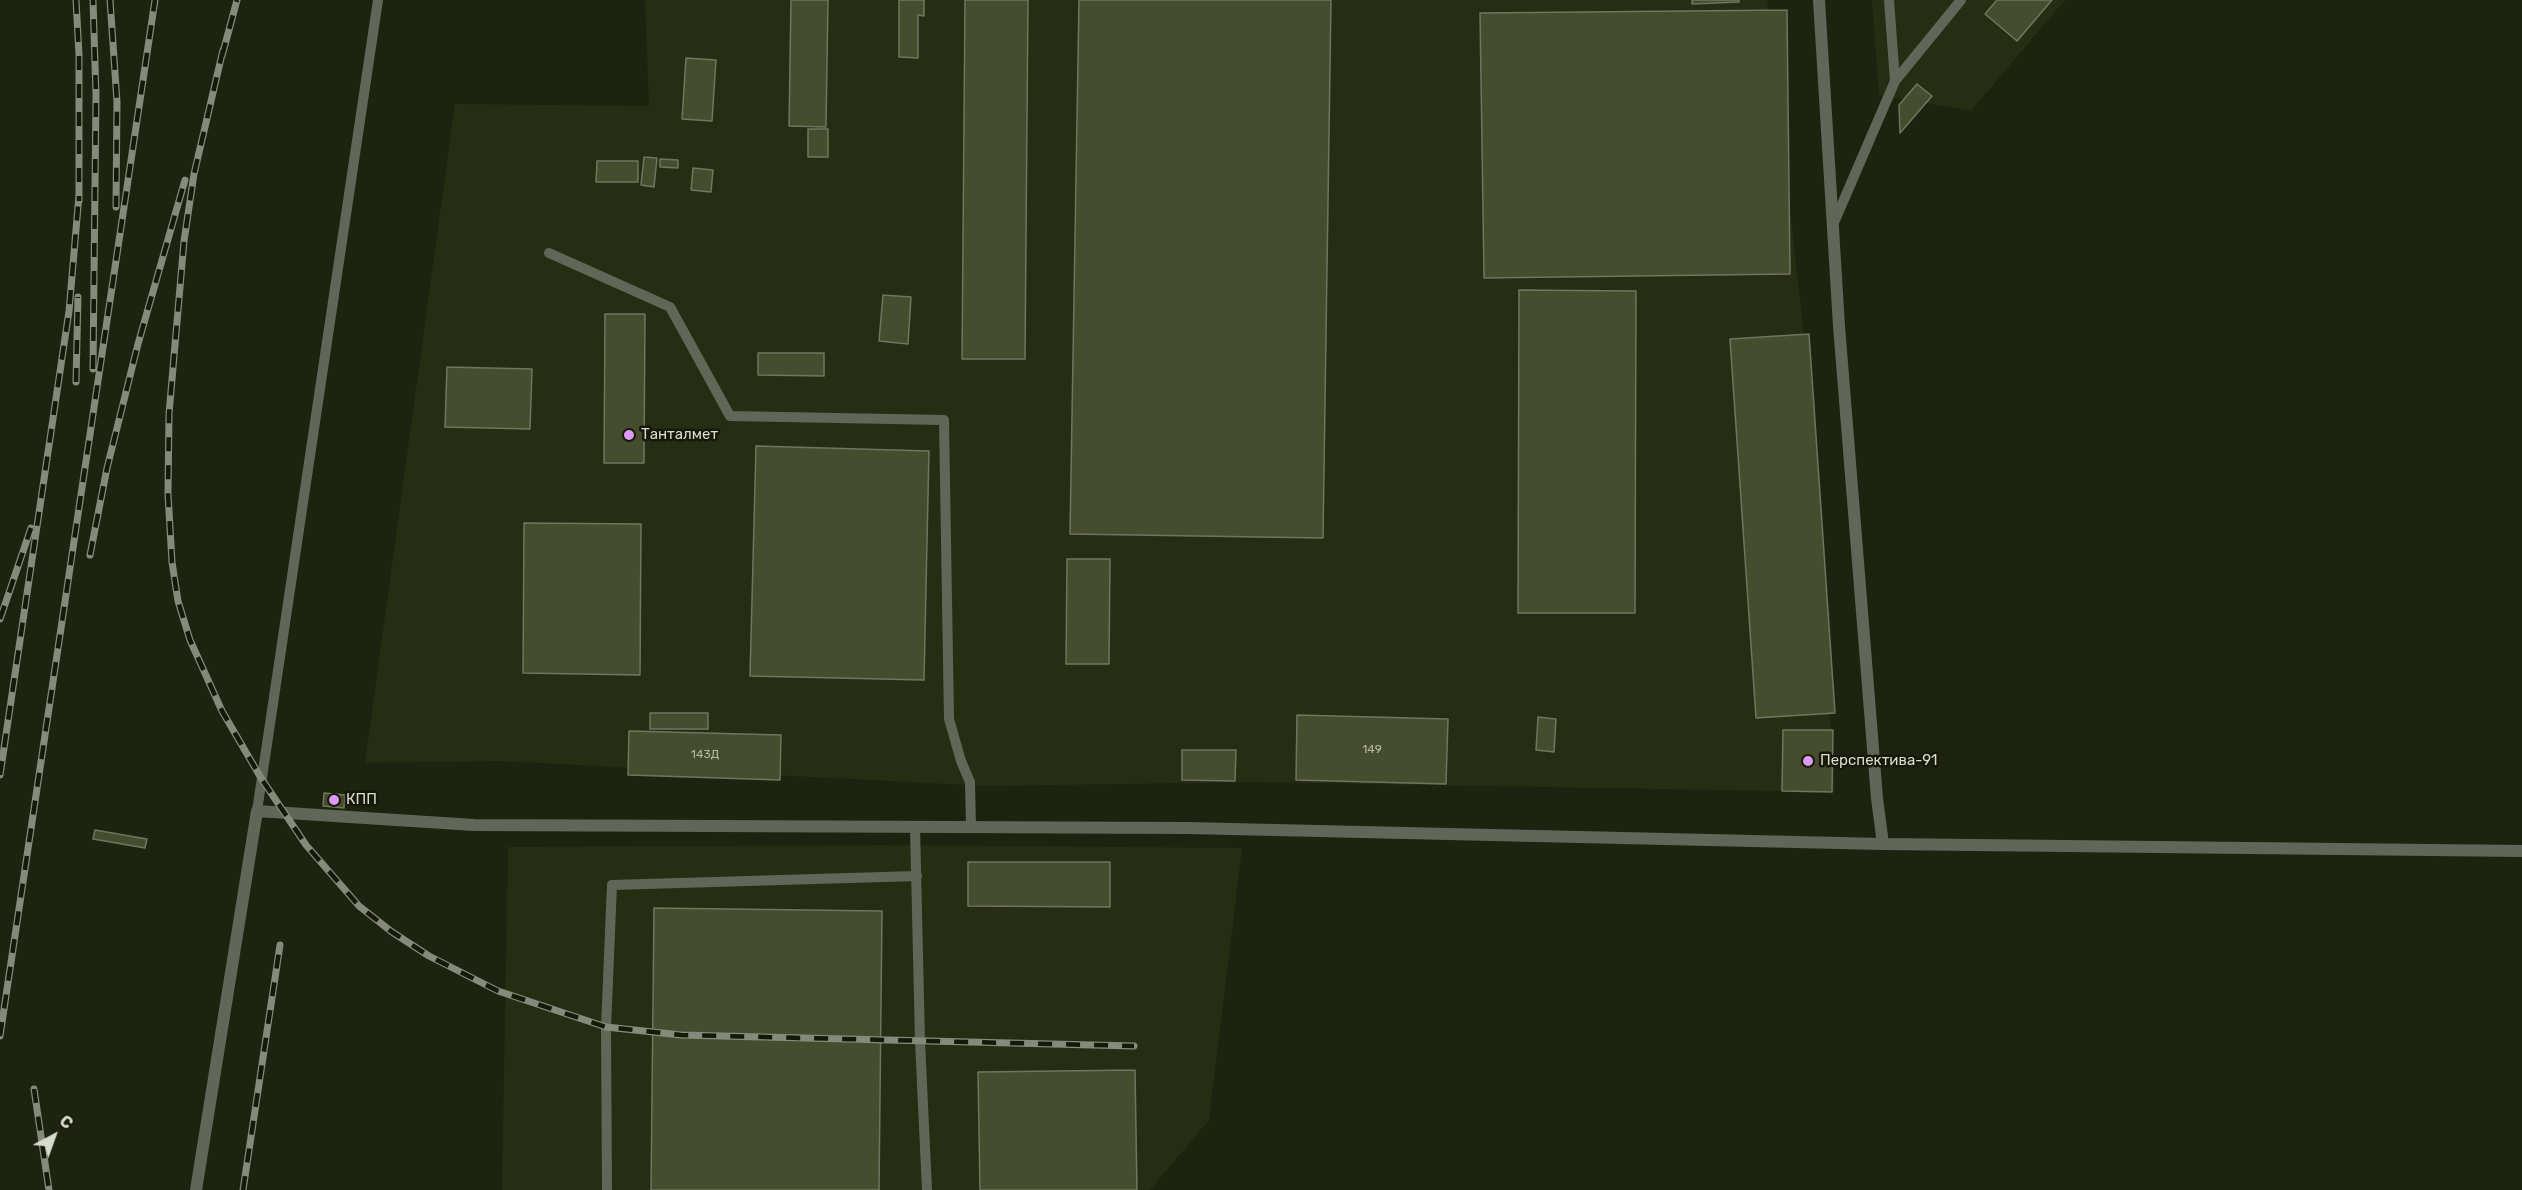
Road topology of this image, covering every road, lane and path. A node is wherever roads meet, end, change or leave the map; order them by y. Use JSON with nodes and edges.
{"nodes":[{"id":1,"x":378,"y":0,"type":"edge"},
{"id":2,"x":1819,"y":0,"type":"edge"},
{"id":3,"x":1889,"y":0,"type":"edge"},
{"id":4,"x":1961,"y":0,"type":"edge"},
{"id":5,"x":1895,"y":81,"type":"junction"},
{"id":6,"x":1833,"y":225,"type":"junction"},
{"id":7,"x":549,"y":253,"type":"dead end"},
{"id":8,"x":257,"y":811,"type":"junction"},
{"id":9,"x":915,"y":827,"type":"junction"},
{"id":10,"x":971,"y":827,"type":"junction"},
{"id":11,"x":1883,"y":844,"type":"junction"},
{"id":12,"x":2522,"y":851,"type":"edge"},
{"id":13,"x":917,"y":876,"type":"junction"},
{"id":14,"x":196,"y":1190,"type":"edge"},
{"id":15,"x":607,"y":1190,"type":"edge"},
{"id":16,"x":927,"y":1190,"type":"edge"}],
"edges":[{"from":1,"to":8,"type":"lane"},
{"from":2,"to":6,"type":"street"},
{"from":3,"to":5,"type":"lane"},
{"from":4,"to":5,"type":"lane"},
{"from":5,"to":6,"type":"lane"},
{"from":6,"to":11,"type":"street"},
{"from":7,"to":10,"type":"lane"},
{"from":8,"to":9,"type":"street"},
{"from":8,"to":14,"type":"street"},
{"from":9,"to":10,"type":"street"},
{"from":9,"to":13,"type":"lane"},
{"from":10,"to":11,"type":"street"},
{"from":11,"to":12,"type":"street"},
{"from":13,"to":15,"type":"lane"},
{"from":13,"to":16,"type":"lane"}]}
